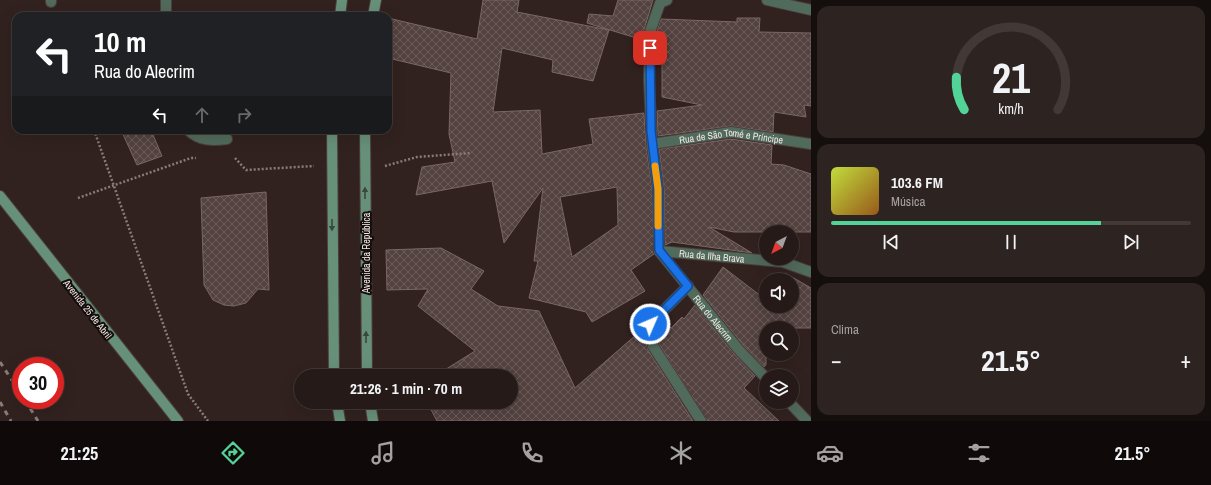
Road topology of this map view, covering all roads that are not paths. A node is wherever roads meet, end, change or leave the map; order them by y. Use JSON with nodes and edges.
{"nodes":[{"id":1,"x":166,"y":0,"type":"edge"},
{"id":2,"x":342,"y":0,"type":"edge"},
{"id":3,"x":376,"y":0,"type":"edge"},
{"id":4,"x":667,"y":0,"type":"edge"},
{"id":5,"x":768,"y":0,"type":"edge"},
{"id":6,"x":811,"y":10,"type":"edge"},
{"id":7,"x":166,"y":12,"type":"edge"},
{"id":8,"x":340,"y":12,"type":"edge"},
{"id":9,"x":374,"y":12,"type":"edge"},
{"id":10,"x":192,"y":134,"type":"edge"},
{"id":11,"x":332,"y":134,"type":"edge"},
{"id":12,"x":365,"y":134,"type":"edge"},
{"id":13,"x":227,"y":139,"type":"dead end"},
{"id":14,"x":652,"y":144,"type":"junction"},
{"id":15,"x":811,"y":144,"type":"edge"},
{"id":16,"x":0,"y":196,"type":"edge"},
{"id":17,"x":659,"y":250,"type":"junction"},
{"id":18,"x":811,"y":272,"type":"edge"},
{"id":19,"x":688,"y":286,"type":"junction"},
{"id":20,"x":334,"y":369,"type":"edge"},
{"id":21,"x":367,"y":369,"type":"edge"},
{"id":22,"x":759,"y":371,"type":"edge"},
{"id":23,"x":339,"y":409,"type":"edge"},
{"id":24,"x":371,"y":409,"type":"edge"},
{"id":25,"x":796,"y":409,"type":"edge"},
{"id":26,"x":178,"y":421,"type":"edge"},
{"id":27,"x":340,"y":421,"type":"edge"},
{"id":28,"x":373,"y":421,"type":"edge"},
{"id":29,"x":701,"y":421,"type":"edge"},
{"id":30,"x":807,"y":421,"type":"edge"}],
"edges":[{"from":1,"to":7,"type":"street"},
{"from":2,"to":8,"type":"street"},
{"from":3,"to":9,"type":"street"},
{"from":4,"to":14,"type":"street"},
{"from":5,"to":6,"type":"street"},
{"from":10,"to":13,"type":"street"},
{"from":11,"to":20,"type":"street","one_way":true},
{"from":21,"to":12,"type":"street","name":"Avenida da República","one_way":true},
{"from":14,"to":15,"type":"street","name":"Rua de São Tomé e Príncipe"},
{"from":14,"to":17,"type":"street"},
{"from":16,"to":26,"type":"street","name":"Avenida 25 de Abril"},
{"from":17,"to":18,"type":"street","name":"Rua da Ilha Brava"},
{"from":17,"to":19,"type":"street","name":"Rua do Alecrim"},
{"from":19,"to":22,"type":"street","name":"Rua do Alecrim"},
{"from":19,"to":29,"type":"street"},
{"from":23,"to":27,"type":"street"},
{"from":24,"to":28,"type":"street"},
{"from":25,"to":30,"type":"street"}]}
